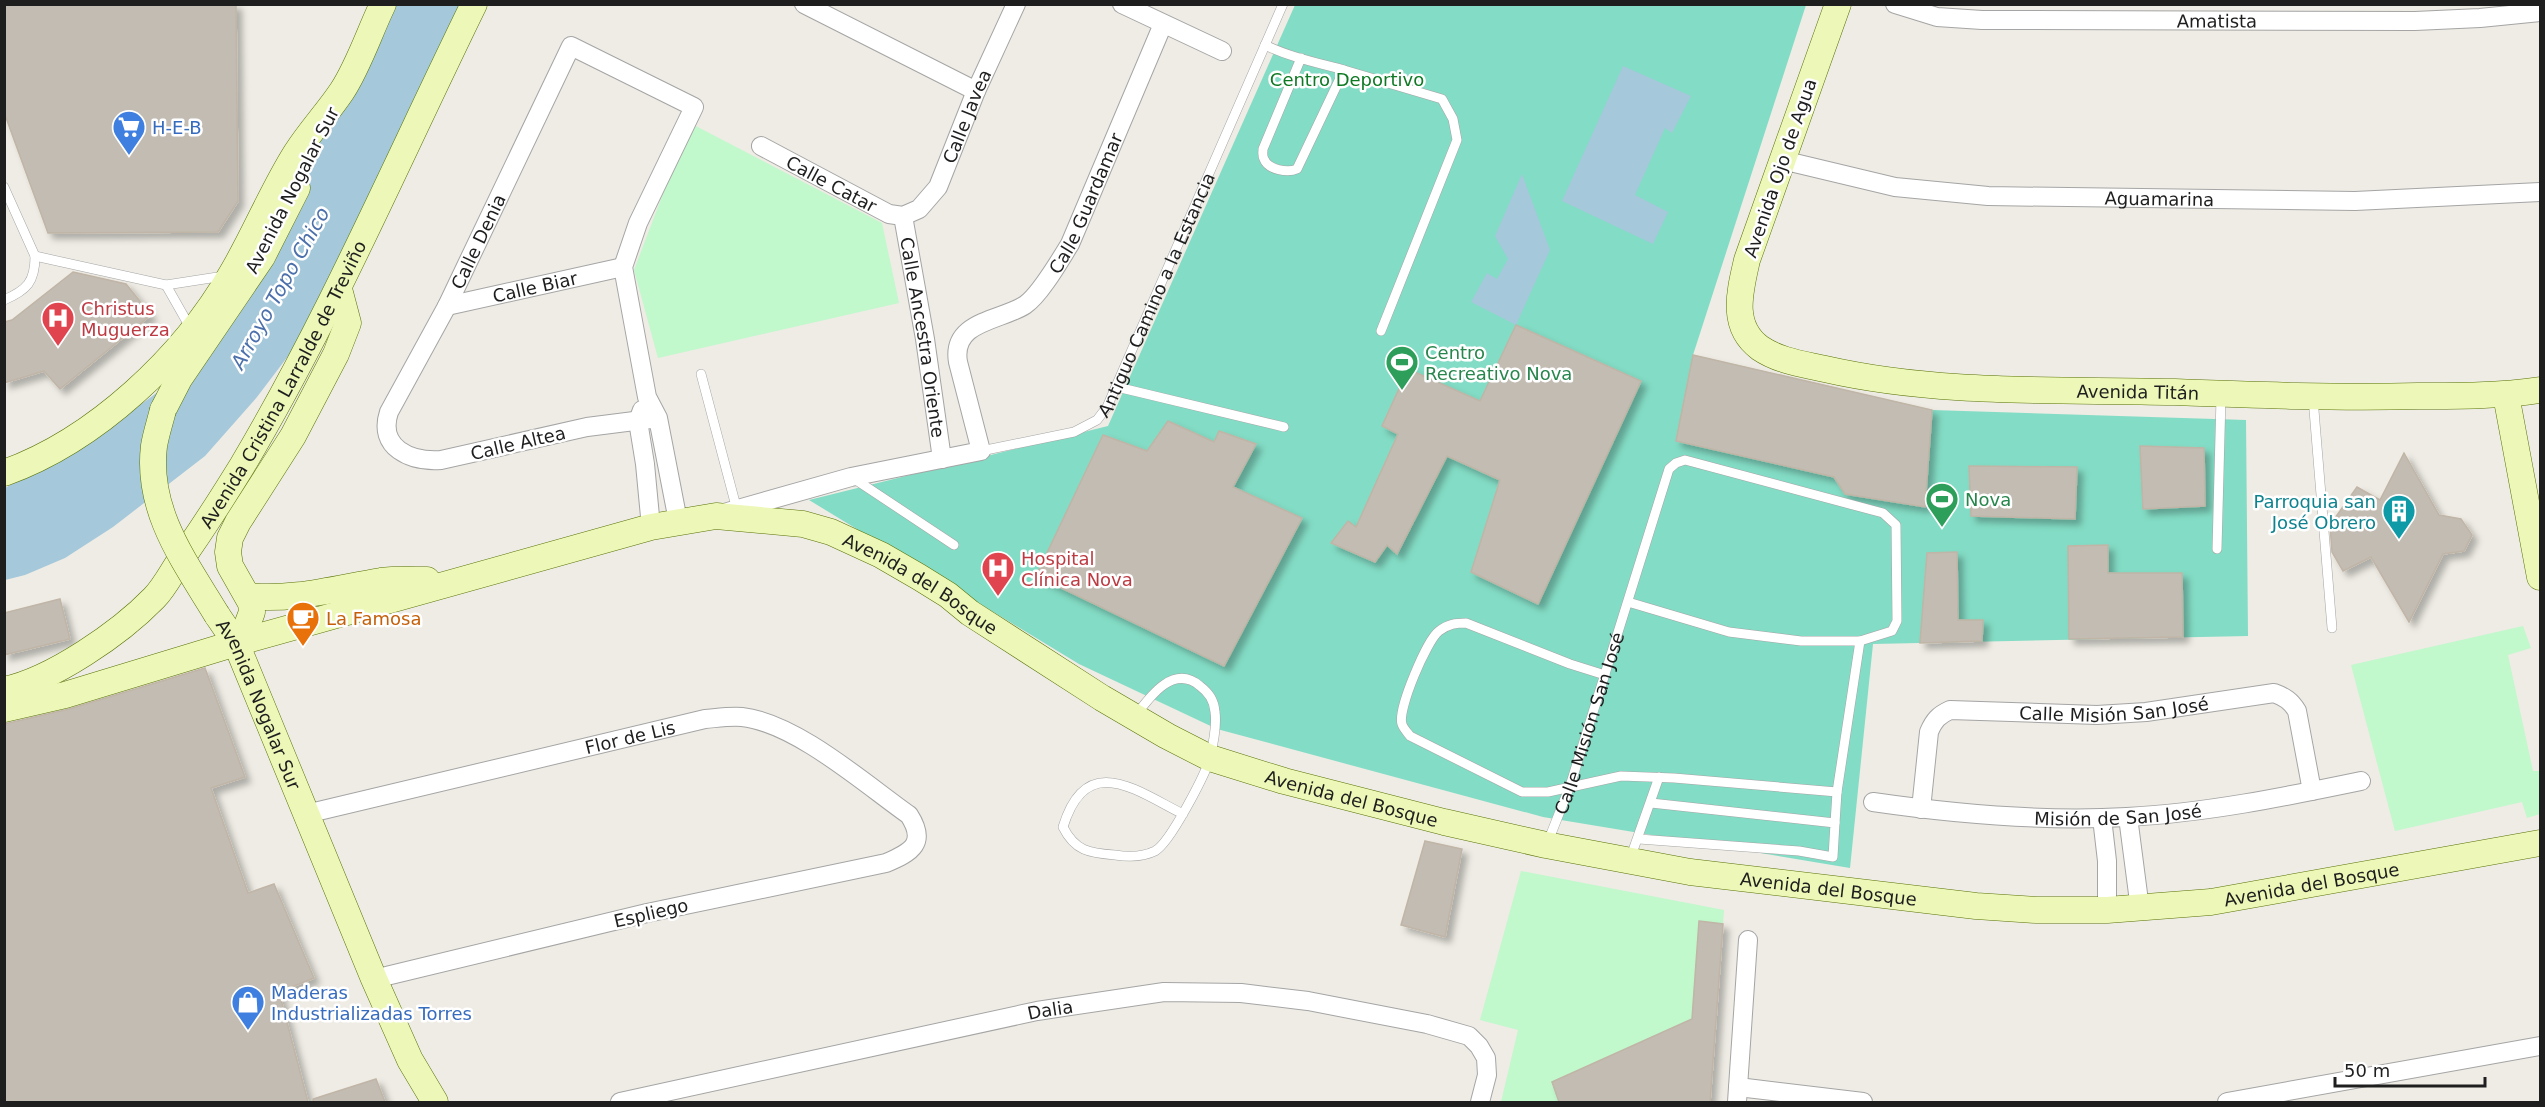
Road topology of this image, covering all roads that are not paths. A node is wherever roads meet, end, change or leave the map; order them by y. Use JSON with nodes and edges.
{"nodes":[{"id":1,"x":382,"y":4,"type":"edge"},
{"id":2,"x":474,"y":4,"type":"edge"},
{"id":3,"x":804,"y":4,"type":"edge"},
{"id":4,"x":1016,"y":4,"type":"edge"},
{"id":5,"x":1122,"y":4,"type":"edge"},
{"id":6,"x":1283,"y":4,"type":"edge"},
{"id":7,"x":1838,"y":4,"type":"edge"},
{"id":8,"x":1895,"y":4,"type":"edge"},
{"id":9,"x":2541,"y":12,"type":"edge"},
{"id":10,"x":1162,"y":24,"type":"junction"},
{"id":11,"x":1265,"y":45,"type":"junction"},
{"id":12,"x":1222,"y":51,"type":"dead end"},
{"id":13,"x":1301,"y":58,"type":"junction"},
{"id":14,"x":1344,"y":70,"type":"junction"},
{"id":15,"x":343,"y":90,"type":"junction"},
{"id":16,"x":976,"y":91,"type":"junction"},
{"id":17,"x":761,"y":146,"type":"dead end"},
{"id":18,"x":1782,"y":160,"type":"junction"},
{"id":19,"x":4,"y":187,"type":"edge"},
{"id":20,"x":2541,"y":192,"type":"edge"},
{"id":21,"x":903,"y":216,"type":"junction"},
{"id":22,"x":35,"y":256,"type":"junction"},
{"id":23,"x":623,"y":267,"type":"junction"},
{"id":24,"x":231,"y":275,"type":"junction"},
{"id":25,"x":166,"y":285,"type":"junction"},
{"id":26,"x":339,"y":289,"type":"junction"},
{"id":27,"x":4,"y":300,"type":"edge"},
{"id":28,"x":447,"y":306,"type":"junction"},
{"id":29,"x":192,"y":330,"type":"junction"},
{"id":30,"x":1381,"y":331,"type":"dead end"},
{"id":31,"x":1746,"y":333,"type":"joint"},
{"id":32,"x":959,"y":341,"type":"joint"},
{"id":33,"x":701,"y":374,"type":"dead end"},
{"id":34,"x":1117,"y":387,"type":"junction"},
{"id":35,"x":2541,"y":390,"type":"edge"},
{"id":36,"x":2221,"y":394,"type":"junction"},
{"id":37,"x":2506,"y":395,"type":"junction"},
{"id":38,"x":2312,"y":396,"type":"junction"},
{"id":39,"x":647,"y":397,"type":"junction"},
{"id":40,"x":658,"y":418,"type":"junction"},
{"id":41,"x":638,"y":421,"type":"junction"},
{"id":42,"x":1284,"y":427,"type":"dead end"},
{"id":43,"x":388,"y":435,"type":"joint"},
{"id":44,"x":981,"y":451,"type":"junction"},
{"id":45,"x":942,"y":459,"type":"junction"},
{"id":46,"x":4,"y":473,"type":"edge"},
{"id":47,"x":851,"y":477,"type":"junction"},
{"id":48,"x":726,"y":513,"type":"junction"},
{"id":49,"x":678,"y":521,"type":"junction"},
{"id":50,"x":651,"y":527,"type":"junction"},
{"id":51,"x":954,"y":545,"type":"dead end"},
{"id":52,"x":2217,"y":549,"type":"dead end"},
{"id":53,"x":2541,"y":577,"type":"edge"},
{"id":54,"x":467,"y":579,"type":"junction"},
{"id":55,"x":248,"y":596,"type":"junction"},
{"id":56,"x":1628,"y":602,"type":"junction"},
{"id":57,"x":2332,"y":628,"type":"dead end"},
{"id":58,"x":1860,"y":641,"type":"junction"},
{"id":59,"x":236,"y":643,"type":"junction"},
{"id":60,"x":1605,"y":675,"type":"junction"},
{"id":61,"x":4,"y":690,"type":"edge"},
{"id":62,"x":4,"y":709,"type":"edge"},
{"id":63,"x":1134,"y":717,"type":"junction"},
{"id":64,"x":1210,"y":758,"type":"junction"},
{"id":65,"x":1659,"y":777,"type":"junction"},
{"id":66,"x":2361,"y":781,"type":"dead end"},
{"id":67,"x":1570,"y":786,"type":"junction"},
{"id":68,"x":2312,"y":791,"type":"junction"},
{"id":69,"x":1837,"y":792,"type":"junction"},
{"id":70,"x":1873,"y":802,"type":"dead end"},
{"id":71,"x":1652,"y":803,"type":"junction"},
{"id":72,"x":1921,"y":809,"type":"junction"},
{"id":73,"x":306,"y":814,"type":"junction"},
{"id":74,"x":1183,"y":814,"type":"junction"},
{"id":75,"x":2128,"y":817,"type":"junction"},
{"id":76,"x":2102,"y":818,"type":"junction"},
{"id":77,"x":1835,"y":823,"type":"junction"},
{"id":78,"x":918,"y":837,"type":"joint"},
{"id":79,"x":2541,"y":843,"type":"edge"},
{"id":80,"x":1546,"y":845,"type":"junction"},
{"id":81,"x":1634,"y":850,"type":"junction"},
{"id":82,"x":2140,"y":909,"type":"junction"},
{"id":83,"x":2107,"y":910,"type":"junction"},
{"id":84,"x":1748,"y":940,"type":"dead end"},
{"id":85,"x":374,"y":979,"type":"junction"},
{"id":86,"x":2541,"y":1046,"type":"edge"},
{"id":87,"x":1738,"y":1095,"type":"edge"},
{"id":88,"x":435,"y":1102,"type":"edge"},
{"id":89,"x":620,"y":1102,"type":"edge"},
{"id":90,"x":1480,"y":1102,"type":"edge"},
{"id":91,"x":1863,"y":1102,"type":"edge"},
{"id":92,"x":2227,"y":1102,"type":"edge"}],
"edges":[{"from":1,"to":15,"type":"street"},
{"from":2,"to":26,"type":"street","name":"Avenida Cristina Larralde de Treviño"},
{"from":3,"to":16,"type":"street"},
{"from":4,"to":16,"type":"street","name":"Calle Javea"},
{"from":5,"to":10,"type":"street"},
{"from":6,"to":11,"type":"lane","name":"Antiguo Camino a la Estancia"},
{"from":7,"to":18,"type":"street","name":"Avenida Ojo de Agua"},
{"from":8,"to":9,"type":"street","name":"Amatista"},
{"from":10,"to":12,"type":"street"},
{"from":10,"to":32,"type":"street","name":"Calle Guardamar"},
{"from":11,"to":13,"type":"lane"},
{"from":11,"to":34,"type":"lane","name":"Antiguo Camino a la Estancia"},
{"from":13,"to":14,"type":"lane"},
{"from":13,"to":14,"type":"lane"},
{"from":14,"to":30,"type":"lane"},
{"from":15,"to":24,"type":"street"},
{"from":15,"to":59,"type":"street","name":"Avenida Nogalar Sur","bridge":true},
{"from":16,"to":21,"type":"street","name":"Calle Javea"},
{"from":17,"to":21,"type":"street","name":"Calle Catar"},
{"from":18,"to":20,"type":"street","name":"Aguamarina"},
{"from":18,"to":31,"type":"street","name":"Avenida Ojo de Agua"},
{"from":19,"to":22,"type":"lane"},
{"from":21,"to":45,"type":"street","name":"Calle Ancestra Oriente"},
{"from":22,"to":25,"type":"lane"},
{"from":22,"to":27,"type":"lane"},
{"from":23,"to":28,"type":"street","name":"Calle Biar"},
{"from":23,"to":28,"type":"street","name":"Calle Denia"},
{"from":23,"to":39,"type":"street"},
{"from":24,"to":25,"type":"lane"},
{"from":24,"to":29,"type":"street"},
{"from":25,"to":29,"type":"lane"},
{"from":26,"to":55,"type":"street"},
{"from":26,"to":61,"type":"street","name":"Avenida Cristina Larralde de Treviño"},
{"from":28,"to":43,"type":"street","name":"Calle Denia"},
{"from":29,"to":46,"type":"street"},
{"from":31,"to":36,"type":"street","name":"Avenida Titán"},
{"from":32,"to":44,"type":"street","name":"Calle Ancestra Oriente"},
{"from":33,"to":48,"type":"lane"},
{"from":34,"to":42,"type":"lane"},
{"from":34,"to":44,"type":"lane","name":"Antiguo Camino a la Estancia"},
{"from":35,"to":37,"type":"street","name":"Avenida Titán"},
{"from":36,"to":38,"type":"street","name":"Avenida Titán"},
{"from":36,"to":52,"type":"lane"},
{"from":37,"to":38,"type":"street","name":"Avenida Titán"},
{"from":37,"to":53,"type":"street"},
{"from":38,"to":57,"type":"lane"},
{"from":39,"to":40,"type":"street"},
{"from":39,"to":41,"type":"street"},
{"from":40,"to":41,"type":"street","name":"Calle Altea"},
{"from":40,"to":49,"type":"street"},
{"from":41,"to":43,"type":"street","name":"Calle Altea"},
{"from":41,"to":50,"type":"street"},
{"from":44,"to":45,"type":"street","name":"Antiguo Camino a la Estancia"},
{"from":45,"to":47,"type":"street","name":"Antiguo Camino a la Estancia"},
{"from":47,"to":48,"type":"street","name":"Antiguo Camino a la Estancia"},
{"from":47,"to":51,"type":"lane"},
{"from":48,"to":49,"type":"street","name":"Avenida del Bosque"},
{"from":48,"to":63,"type":"street","name":"Avenida del Bosque"},
{"from":49,"to":50,"type":"street","name":"Avenida del Bosque"},
{"from":50,"to":54,"type":"street","name":"Avenida del Bosque"},
{"from":54,"to":55,"type":"street"},
{"from":54,"to":59,"type":"street","name":"Avenida del Bosque"},
{"from":55,"to":59,"type":"street"},
{"from":56,"to":58,"type":"lane","name":"Calle Misión San José"},
{"from":56,"to":58,"type":"lane","name":"Calle Misión San José"},
{"from":56,"to":60,"type":"lane","name":"Calle Misión San José"},
{"from":58,"to":69,"type":"lane"},
{"from":59,"to":62,"type":"street","name":"Avenida del Bosque"},
{"from":59,"to":73,"type":"street","name":"Avenida Nogalar Sur"},
{"from":60,"to":67,"type":"lane","name":"Calle Misión San José"},
{"from":60,"to":67,"type":"lane"},
{"from":63,"to":64,"type":"street","name":"Avenida del Bosque"},
{"from":63,"to":64,"type":"lane"},
{"from":64,"to":74,"type":"lane"},
{"from":64,"to":80,"type":"street","name":"Avenida del Bosque"},
{"from":65,"to":67,"type":"lane"},
{"from":65,"to":69,"type":"lane"},
{"from":65,"to":71,"type":"lane"},
{"from":66,"to":68,"type":"street","name":"Misión de San José"},
{"from":67,"to":80,"type":"lane","name":"Calle Misión San José"},
{"from":68,"to":72,"type":"street","name":"Calle Misión San José"},
{"from":68,"to":75,"type":"street","name":"Misión de San José"},
{"from":69,"to":77,"type":"lane"},
{"from":70,"to":72,"type":"street","name":"Misión de San José"},
{"from":71,"to":77,"type":"lane"},
{"from":71,"to":81,"type":"lane"},
{"from":72,"to":76,"type":"street","name":"Misión de San José"},
{"from":73,"to":78,"type":"street","name":"Flor de Lis"},
{"from":73,"to":85,"type":"street","name":"Avenida Nogalar Sur"},
{"from":74,"to":74,"type":"lane"},
{"from":75,"to":76,"type":"street","name":"Misión de San José"},
{"from":75,"to":82,"type":"street"},
{"from":76,"to":83,"type":"street"},
{"from":77,"to":81,"type":"lane"},
{"from":78,"to":85,"type":"street","name":"Espliego"},
{"from":79,"to":82,"type":"street","name":"Avenida del Bosque"},
{"from":80,"to":81,"type":"street","name":"Avenida del Bosque"},
{"from":81,"to":83,"type":"street","name":"Avenida del Bosque"},
{"from":82,"to":83,"type":"street","name":"Avenida del Bosque"},
{"from":84,"to":87,"type":"street"},
{"from":85,"to":88,"type":"street","name":"Avenida Nogalar Sur"},
{"from":86,"to":92,"type":"street"},
{"from":87,"to":91,"type":"street"},
{"from":89,"to":90,"type":"street","name":"Dalia"}]}
